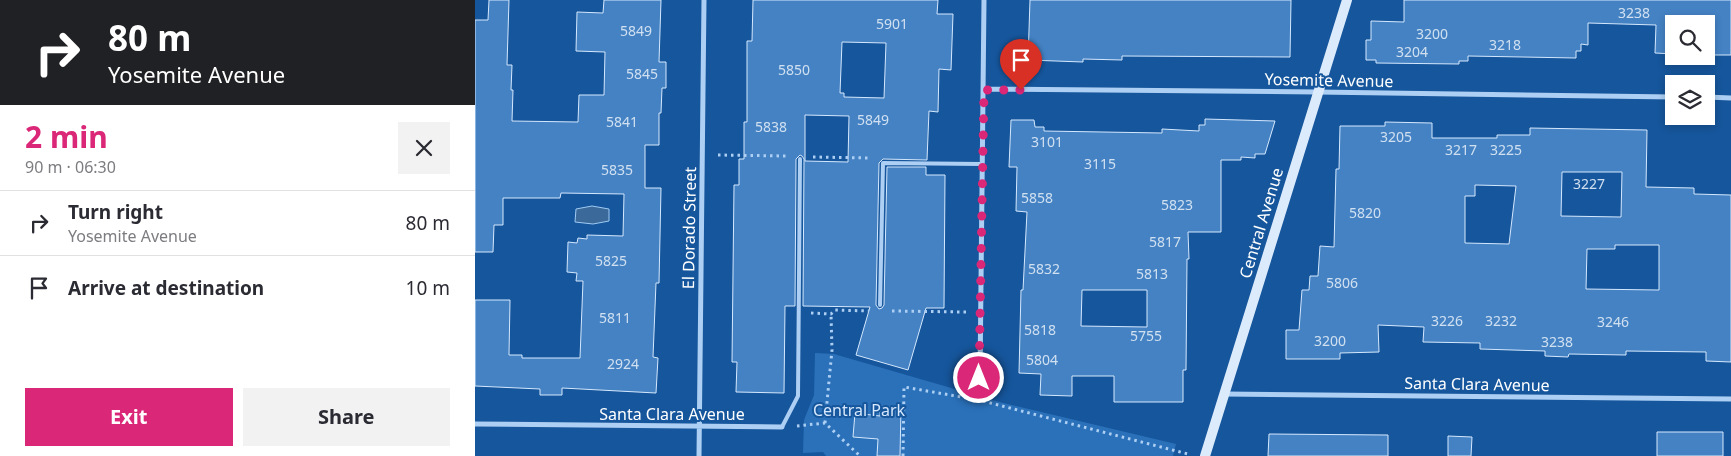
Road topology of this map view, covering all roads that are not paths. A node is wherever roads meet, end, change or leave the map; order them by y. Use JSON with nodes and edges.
{"nodes":[{"id":1,"x":704,"y":0,"type":"edge"},
{"id":2,"x":984,"y":0,"type":"edge"},
{"id":3,"x":1347,"y":0,"type":"edge"},
{"id":4,"x":984,"y":90,"type":"junction"},
{"id":5,"x":1317,"y":92,"type":"junction"},
{"id":6,"x":1665,"y":97,"type":"edge"},
{"id":7,"x":1715,"y":97,"type":"edge"},
{"id":8,"x":1731,"y":98,"type":"edge"},
{"id":9,"x":800,"y":159,"type":"dead end"},
{"id":10,"x":982,"y":164,"type":"junction"},
{"id":11,"x":880,"y":305,"type":"dead end"},
{"id":12,"x":979,"y":378,"type":"dead end"},
{"id":13,"x":1223,"y":394,"type":"junction"},
{"id":14,"x":1731,"y":399,"type":"edge"},
{"id":15,"x":475,"y":424,"type":"edge"},
{"id":16,"x":699,"y":426,"type":"junction"},
{"id":17,"x":782,"y":427,"type":"joint"},
{"id":18,"x":699,"y":456,"type":"edge"},
{"id":19,"x":1205,"y":456,"type":"edge"}],
"edges":[{"from":1,"to":16,"type":"street","name":"El Dorado Street"},
{"from":2,"to":4,"type":"street"},
{"from":3,"to":5,"type":"main road","name":"Central Avenue"},
{"from":4,"to":5,"type":"street","name":"Yosemite Avenue"},
{"from":4,"to":10,"type":"street"},
{"from":5,"to":6,"type":"street","name":"Yosemite Avenue"},
{"from":5,"to":13,"type":"main road","name":"Central Avenue"},
{"from":7,"to":8,"type":"street"},
{"from":9,"to":17,"type":"lane"},
{"from":10,"to":11,"type":"lane"},
{"from":10,"to":12,"type":"street"},
{"from":13,"to":14,"type":"street","name":"Santa Clara Avenue"},
{"from":13,"to":19,"type":"main road","name":"Central Avenue"},
{"from":15,"to":16,"type":"street","name":"Santa Clara Avenue"},
{"from":16,"to":17,"type":"street","name":"Santa Clara Avenue"},
{"from":16,"to":18,"type":"street","name":"El Dorado Street"}]}
